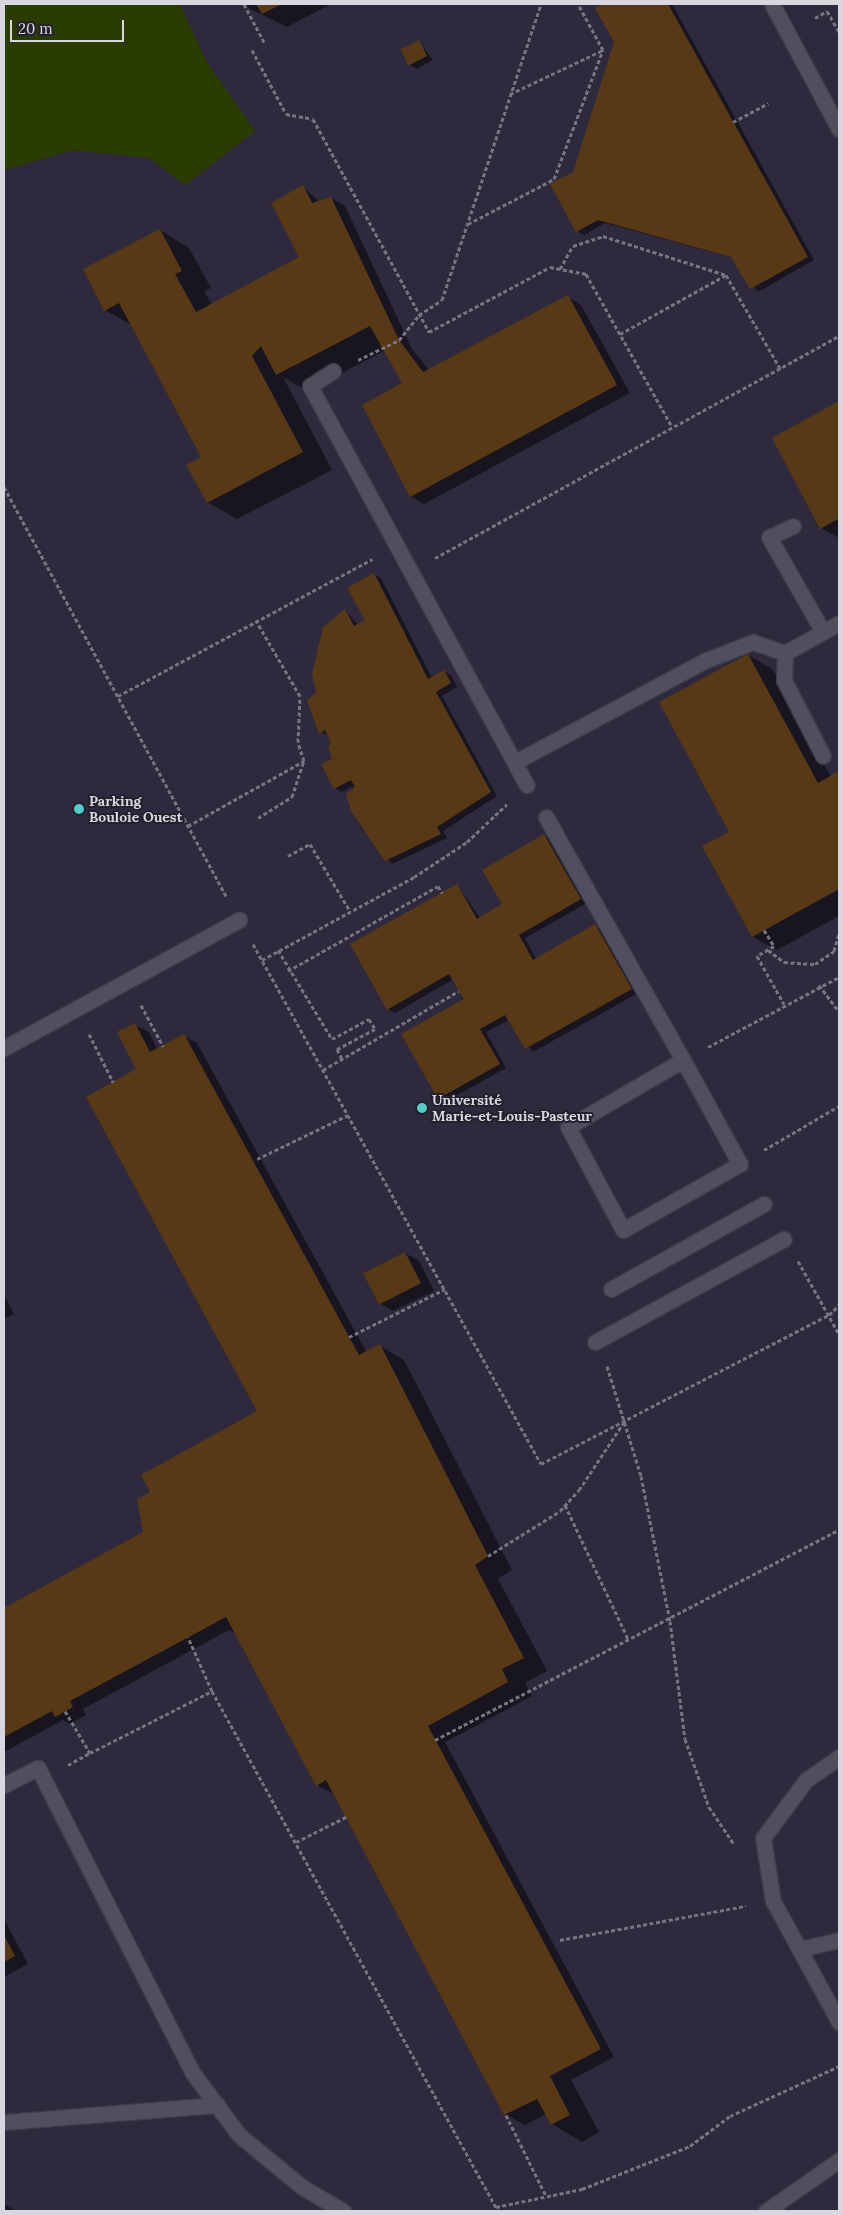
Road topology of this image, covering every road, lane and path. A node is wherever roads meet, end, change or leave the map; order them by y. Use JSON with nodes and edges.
{"nodes":[{"id":1,"x":244,"y":4,"type":"edge"},
{"id":2,"x":541,"y":4,"type":"edge"},
{"id":3,"x":578,"y":4,"type":"edge"},
{"id":4,"x":772,"y":4,"type":"edge"},
{"id":5,"x":815,"y":18,"type":"dead end"},
{"id":6,"x":839,"y":32,"type":"edge"},
{"id":7,"x":265,"y":44,"type":"dead end"},
{"id":8,"x":252,"y":50,"type":"dead end"},
{"id":9,"x":604,"y":50,"type":"junction"},
{"id":10,"x":510,"y":94,"type":"junction"},
{"id":11,"x":768,"y":103,"type":"dead end"},
{"id":12,"x":733,"y":122,"type":"dead end"},
{"id":13,"x":839,"y":129,"type":"edge"},
{"id":14,"x":467,"y":224,"type":"junction"},
{"id":15,"x":560,"y":269,"type":"junction"},
{"id":16,"x":726,"y":275,"type":"junction"},
{"id":17,"x":419,"y":315,"type":"junction"},
{"id":18,"x":620,"y":334,"type":"junction"},
{"id":19,"x":839,"y":336,"type":"edge"},
{"id":20,"x":383,"y":348,"type":"dead end"},
{"id":21,"x":780,"y":368,"type":"junction"},
{"id":22,"x":333,"y":371,"type":"dead end"},
{"id":23,"x":671,"y":425,"type":"junction"},
{"id":24,"x":4,"y":487,"type":"edge"},
{"id":25,"x":793,"y":526,"type":"dead end"},
{"id":26,"x":397,"y":546,"type":"junction"},
{"id":27,"x":410,"y":571,"type":"junction"},
{"id":28,"x":257,"y":622,"type":"junction"},
{"id":29,"x":839,"y":623,"type":"edge"},
{"id":30,"x":823,"y":632,"type":"junction"},
{"id":31,"x":786,"y":653,"type":"junction"},
{"id":32,"x":118,"y":696,"type":"junction"},
{"id":33,"x":823,"y":756,"type":"dead end"},
{"id":34,"x":304,"y":761,"type":"junction"},
{"id":35,"x":515,"y":762,"type":"junction"},
{"id":36,"x":527,"y":785,"type":"joint"},
{"id":37,"x":546,"y":817,"type":"dead end"},
{"id":38,"x":258,"y":818,"type":"dead end"},
{"id":39,"x":188,"y":826,"type":"junction"},
{"id":40,"x":288,"y":856,"type":"dead end"},
{"id":41,"x":442,"y":893,"type":"dead end"},
{"id":42,"x":350,"y":911,"type":"junction"},
{"id":43,"x":239,"y":920,"type":"junction"},
{"id":44,"x":764,"y":930,"type":"dead end"},
{"id":45,"x":839,"y":933,"type":"edge"},
{"id":46,"x":278,"y":950,"type":"junction"},
{"id":47,"x":768,"y":950,"type":"junction"},
{"id":48,"x":262,"y":960,"type":"junction"},
{"id":49,"x":288,"y":971,"type":"junction"},
{"id":50,"x":839,"y":977,"type":"edge"},
{"id":51,"x":128,"y":981,"type":"junction"},
{"id":52,"x":819,"y":985,"type":"junction"},
{"id":53,"x":459,"y":991,"type":"dead end"},
{"id":54,"x":784,"y":1004,"type":"junction"},
{"id":55,"x":76,"y":1009,"type":"junction"},
{"id":56,"x":839,"y":1012,"type":"edge"},
{"id":57,"x":163,"y":1046,"type":"dead end"},
{"id":58,"x":4,"y":1048,"type":"edge"},
{"id":59,"x":342,"y":1058,"type":"junction"},
{"id":60,"x":683,"y":1060,"type":"junction"},
{"id":61,"x":323,"y":1070,"type":"junction"},
{"id":62,"x":113,"y":1082,"type":"dead end"},
{"id":63,"x":839,"y":1106,"type":"edge"},
{"id":64,"x":348,"y":1114,"type":"junction"},
{"id":65,"x":257,"y":1159,"type":"dead end"},
{"id":66,"x":740,"y":1164,"type":"junction"},
{"id":67,"x":764,"y":1204,"type":"dead end"},
{"id":68,"x":784,"y":1239,"type":"dead end"},
{"id":69,"x":801,"y":1265,"type":"dead end"},
{"id":70,"x":445,"y":1289,"type":"junction"},
{"id":71,"x":611,"y":1289,"type":"dead end"},
{"id":72,"x":839,"y":1305,"type":"edge"},
{"id":73,"x":829,"y":1316,"type":"junction"},
{"id":74,"x":839,"y":1334,"type":"edge"},
{"id":75,"x":349,"y":1337,"type":"dead end"},
{"id":76,"x":595,"y":1342,"type":"dead end"},
{"id":77,"x":606,"y":1366,"type":"dead end"},
{"id":78,"x":624,"y":1421,"type":"junction"},
{"id":79,"x":565,"y":1505,"type":"junction"},
{"id":80,"x":839,"y":1530,"type":"edge"},
{"id":81,"x":488,"y":1556,"type":"dead end"},
{"id":82,"x":670,"y":1621,"type":"junction"},
{"id":83,"x":188,"y":1637,"type":"dead end"},
{"id":84,"x":628,"y":1639,"type":"junction"},
{"id":85,"x":212,"y":1691,"type":"junction"},
{"id":86,"x":65,"y":1712,"type":"dead end"},
{"id":87,"x":435,"y":1740,"type":"dead end"},
{"id":88,"x":839,"y":1757,"type":"edge"},
{"id":89,"x":4,"y":1786,"type":"edge"},
{"id":90,"x":346,"y":1817,"type":"dead end"},
{"id":91,"x":296,"y":1842,"type":"junction"},
{"id":92,"x":740,"y":1852,"type":"dead end"},
{"id":93,"x":773,"y":1901,"type":"junction"},
{"id":94,"x":560,"y":1940,"type":"dead end"},
{"id":95,"x":839,"y":1940,"type":"edge"},
{"id":96,"x":800,"y":1950,"type":"junction"},
{"id":97,"x":839,"y":2022,"type":"edge"},
{"id":98,"x":839,"y":2066,"type":"edge"},
{"id":99,"x":217,"y":2105,"type":"junction"},
{"id":100,"x":506,"y":2115,"type":"dead end"},
{"id":101,"x":4,"y":2122,"type":"edge"},
{"id":102,"x":838,"y":2157,"type":"edge"},
{"id":103,"x":546,"y":2196,"type":"junction"},
{"id":104,"x":496,"y":2207,"type":"junction"},
{"id":105,"x":343,"y":2211,"type":"edge"},
{"id":106,"x":498,"y":2211,"type":"edge"},
{"id":107,"x":766,"y":2211,"type":"edge"}],
"edges":[{"from":1,"to":7,"type":"path"},
{"from":2,"to":10,"type":"path"},
{"from":3,"to":9,"type":"path"},
{"from":4,"to":13,"type":"street"},
{"from":5,"to":6,"type":"path"},
{"from":8,"to":17,"type":"path"},
{"from":9,"to":10,"type":"path"},
{"from":9,"to":14,"type":"path"},
{"from":10,"to":14,"type":"path"},
{"from":11,"to":12,"type":"path"},
{"from":14,"to":17,"type":"path"},
{"from":15,"to":16,"type":"path"},
{"from":15,"to":17,"type":"path"},
{"from":15,"to":18,"type":"path"},
{"from":16,"to":18,"type":"path"},
{"from":16,"to":21,"type":"path"},
{"from":17,"to":20,"type":"path"},
{"from":18,"to":23,"type":"path"},
{"from":19,"to":21,"type":"path"},
{"from":21,"to":23,"type":"path"},
{"from":22,"to":26,"type":"street"},
{"from":23,"to":27,"type":"path"},
{"from":24,"to":32,"type":"path"},
{"from":25,"to":30,"type":"street"},
{"from":26,"to":27,"type":"street"},
{"from":26,"to":28,"type":"path"},
{"from":27,"to":35,"type":"street"},
{"from":28,"to":32,"type":"path"},
{"from":28,"to":34,"type":"path"},
{"from":29,"to":30,"type":"street"},
{"from":30,"to":31,"type":"street"},
{"from":31,"to":33,"type":"street"},
{"from":31,"to":35,"type":"street"},
{"from":32,"to":39,"type":"path"},
{"from":34,"to":38,"type":"path"},
{"from":34,"to":39,"type":"path"},
{"from":35,"to":36,"type":"street"},
{"from":36,"to":42,"type":"path"},
{"from":37,"to":60,"type":"street"},
{"from":39,"to":43,"type":"path"},
{"from":40,"to":42,"type":"path"},
{"from":41,"to":49,"type":"path"},
{"from":42,"to":46,"type":"path"},
{"from":43,"to":48,"type":"path"},
{"from":43,"to":51,"type":"street"},
{"from":44,"to":47,"type":"path"},
{"from":45,"to":47,"type":"path"},
{"from":46,"to":48,"type":"path"},
{"from":46,"to":49,"type":"path"},
{"from":47,"to":54,"type":"path"},
{"from":48,"to":61,"type":"path"},
{"from":49,"to":59,"type":"path"},
{"from":50,"to":52,"type":"path"},
{"from":51,"to":55,"type":"street"},
{"from":51,"to":57,"type":"path"},
{"from":52,"to":54,"type":"path"},
{"from":52,"to":56,"type":"path"},
{"from":53,"to":59,"type":"path"},
{"from":54,"to":60,"type":"path"},
{"from":55,"to":58,"type":"street"},
{"from":55,"to":62,"type":"path"},
{"from":59,"to":61,"type":"path"},
{"from":60,"to":66,"type":"street"},
{"from":60,"to":66,"type":"street"},
{"from":61,"to":64,"type":"path"},
{"from":63,"to":66,"type":"path"},
{"from":64,"to":65,"type":"path"},
{"from":64,"to":70,"type":"path"},
{"from":67,"to":71,"type":"street"},
{"from":68,"to":76,"type":"street"},
{"from":69,"to":73,"type":"path"},
{"from":70,"to":75,"type":"path"},
{"from":70,"to":78,"type":"path"},
{"from":72,"to":73,"type":"path"},
{"from":73,"to":74,"type":"path"},
{"from":73,"to":78,"type":"path"},
{"from":77,"to":78,"type":"path"},
{"from":78,"to":79,"type":"path"},
{"from":78,"to":82,"type":"path"},
{"from":79,"to":81,"type":"path"},
{"from":79,"to":84,"type":"path"},
{"from":80,"to":82,"type":"path"},
{"from":82,"to":84,"type":"path"},
{"from":82,"to":92,"type":"path"},
{"from":83,"to":85,"type":"path"},
{"from":84,"to":87,"type":"path"},
{"from":85,"to":86,"type":"path"},
{"from":85,"to":91,"type":"path"},
{"from":88,"to":93,"type":"street"},
{"from":89,"to":99,"type":"street"},
{"from":90,"to":91,"type":"path"},
{"from":91,"to":104,"type":"path"},
{"from":93,"to":94,"type":"path"},
{"from":93,"to":96,"type":"street"},
{"from":95,"to":96,"type":"street"},
{"from":96,"to":97,"type":"street"},
{"from":98,"to":103,"type":"path"},
{"from":99,"to":101,"type":"street"},
{"from":99,"to":105,"type":"street"},
{"from":100,"to":103,"type":"path"},
{"from":102,"to":107,"type":"street"},
{"from":103,"to":104,"type":"path"},
{"from":104,"to":106,"type":"path"}]}
